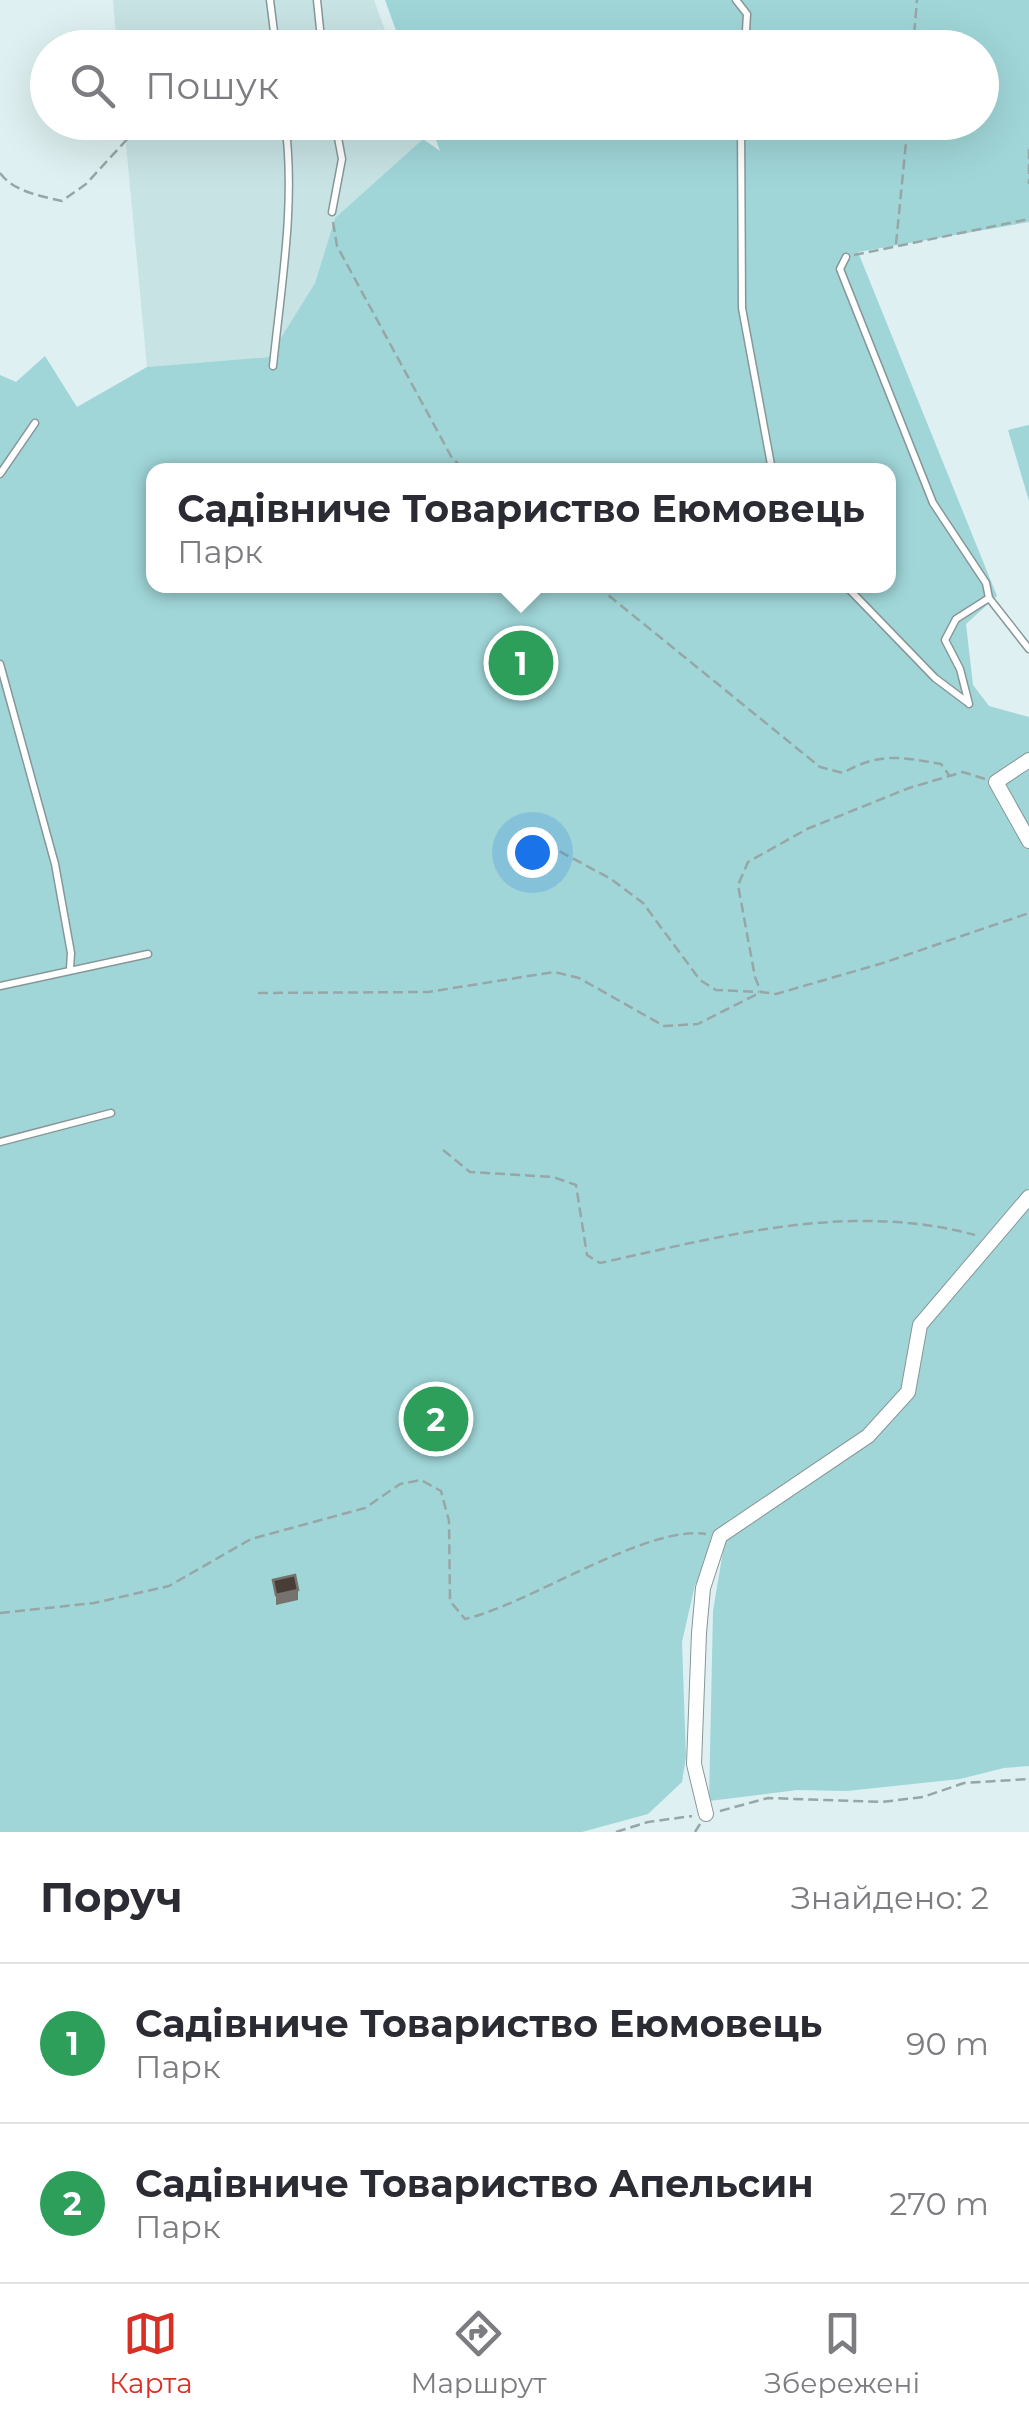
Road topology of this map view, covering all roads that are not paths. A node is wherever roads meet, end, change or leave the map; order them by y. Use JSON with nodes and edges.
{"nodes":[{"id":1,"x":270,"y":0,"type":"edge"},
{"id":2,"x":317,"y":0,"type":"edge"},
{"id":3,"x":736,"y":0,"type":"edge"},
{"id":4,"x":274,"y":30,"type":"edge"},
{"id":5,"x":320,"y":30,"type":"edge"},
{"id":6,"x":746,"y":30,"type":"edge"},
{"id":7,"x":288,"y":140,"type":"edge"},
{"id":8,"x":338,"y":140,"type":"edge"},
{"id":9,"x":741,"y":140,"type":"edge"},
{"id":10,"x":332,"y":212,"type":"road end"},
{"id":11,"x":846,"y":258,"type":"road end"},
{"id":12,"x":272,"y":366,"type":"dead end"},
{"id":13,"x":35,"y":423,"type":"dead end"},
{"id":14,"x":771,"y":463,"type":"edge"},
{"id":15,"x":0,"y":474,"type":"edge"},
{"id":16,"x":853,"y":593,"type":"edge"},
{"id":17,"x":989,"y":598,"type":"junction"},
{"id":18,"x":1029,"y":649,"type":"edge"},
{"id":19,"x":0,"y":664,"type":"edge"},
{"id":20,"x":1029,"y":760,"type":"edge"},
{"id":21,"x":1029,"y":841,"type":"edge"},
{"id":22,"x":148,"y":954,"type":"dead end"},
{"id":23,"x":70,"y":969,"type":"junction"},
{"id":24,"x":0,"y":986,"type":"edge"},
{"id":25,"x":112,"y":1113,"type":"dead end"},
{"id":26,"x":0,"y":1142,"type":"edge"},
{"id":27,"x":1029,"y":1197,"type":"edge"},
{"id":28,"x":706,"y":1814,"type":"road end"}],
"edges":[{"from":1,"to":4,"type":"lane"},
{"from":2,"to":5,"type":"lane"},
{"from":3,"to":6,"type":"lane"},
{"from":7,"to":12,"type":"lane"},
{"from":8,"to":10,"type":"lane"},
{"from":9,"to":14,"type":"lane"},
{"from":11,"to":17,"type":"lane"},
{"from":13,"to":15,"type":"lane"},
{"from":16,"to":17,"type":"lane"},
{"from":17,"to":18,"type":"lane"},
{"from":19,"to":23,"type":"lane"},
{"from":20,"to":21,"type":"street"},
{"from":22,"to":23,"type":"lane"},
{"from":23,"to":24,"type":"lane"},
{"from":25,"to":26,"type":"lane"},
{"from":27,"to":28,"type":"street"}]}
